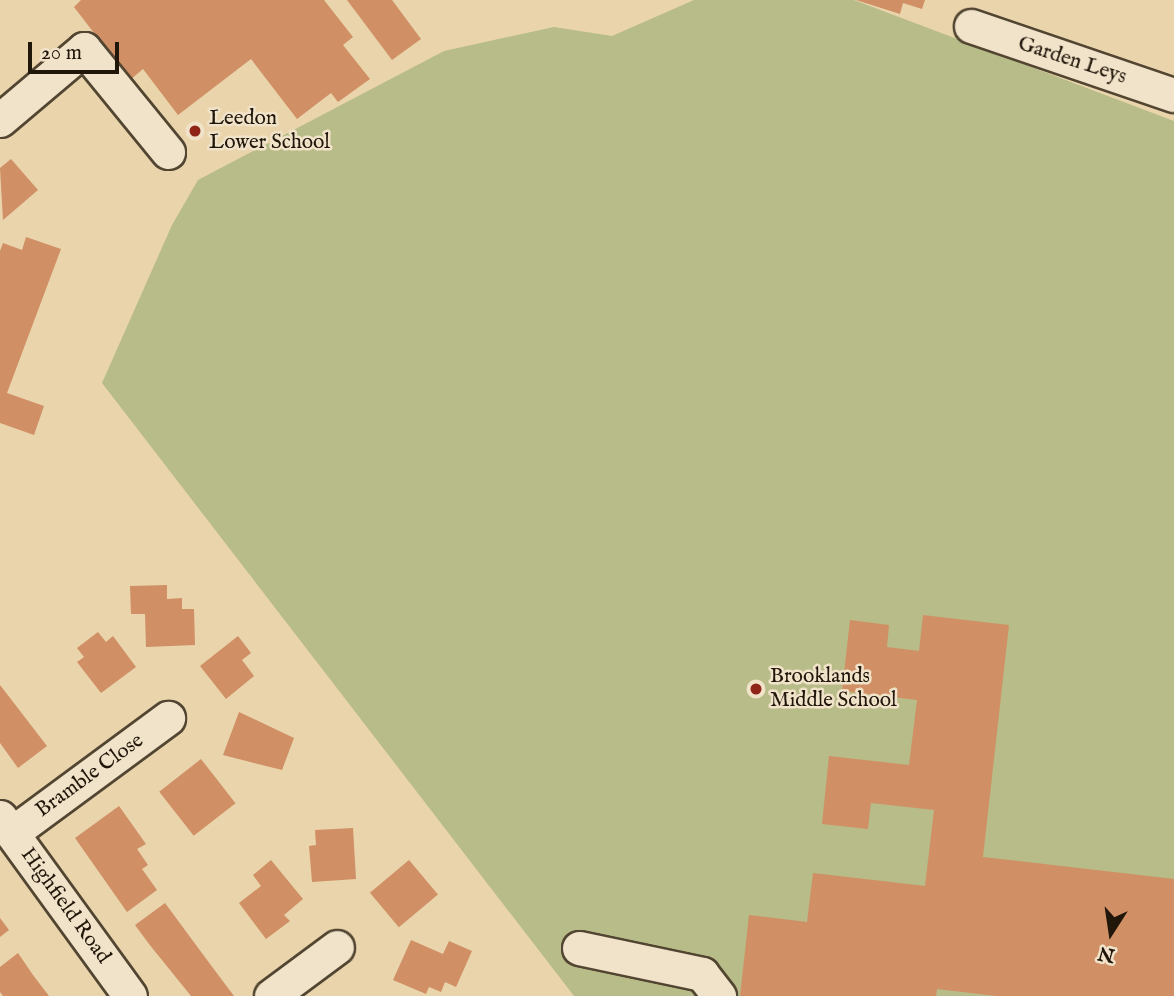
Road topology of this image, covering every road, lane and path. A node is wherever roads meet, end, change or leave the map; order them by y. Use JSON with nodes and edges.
{"nodes":[{"id":1,"x":971,"y":26,"type":"dead end"},
{"id":2,"x":1174,"y":94,"type":"edge"},
{"id":3,"x":0,"y":120,"type":"edge"},
{"id":4,"x":168,"y":152,"type":"dead end"},
{"id":5,"x":168,"y":718,"type":"dead end"},
{"id":6,"x":6,"y":825,"type":"edge"},
{"id":7,"x":337,"y":947,"type":"dead end"},
{"id":8,"x":579,"y":948,"type":"dead end"},
{"id":9,"x":130,"y":996,"type":"edge"},
{"id":10,"x":271,"y":996,"type":"edge"},
{"id":11,"x":719,"y":996,"type":"edge"}],
"edges":[{"from":1,"to":2,"type":"street","name":"Garden Leys"},
{"from":3,"to":4,"type":"street"},
{"from":5,"to":6,"type":"street","name":"Bramble Close"},
{"from":6,"to":9,"type":"street","name":"Highfield Road"},
{"from":7,"to":10,"type":"street"},
{"from":8,"to":11,"type":"street"}]}
